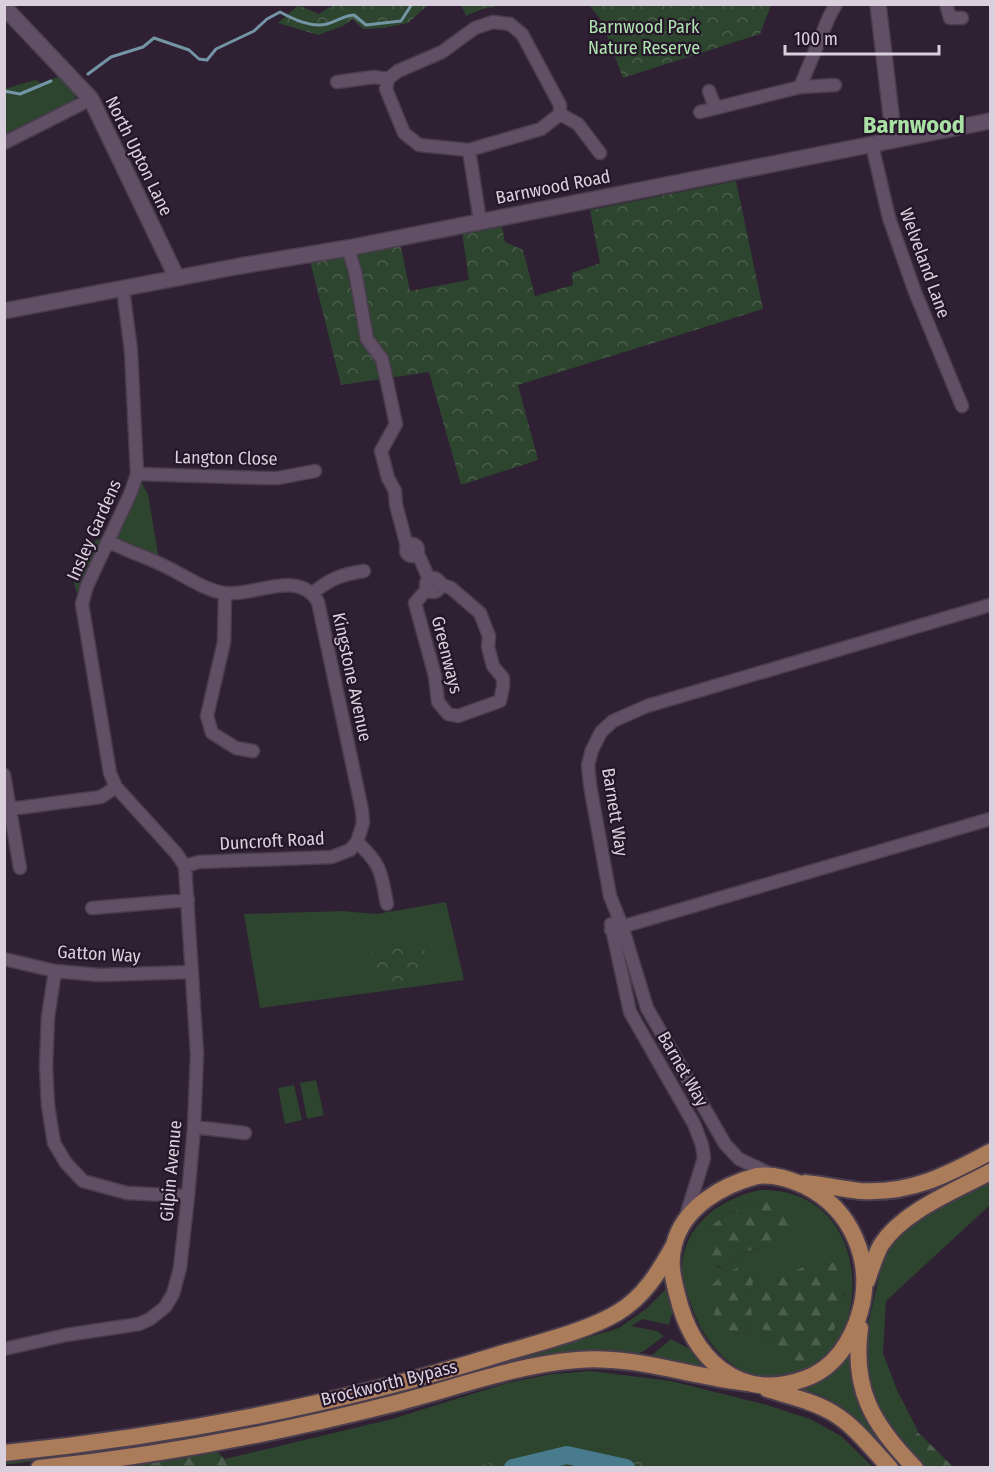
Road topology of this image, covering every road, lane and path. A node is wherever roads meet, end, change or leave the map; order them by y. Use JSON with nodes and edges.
{"nodes":[{"id":1,"x":836,"y":4,"type":"edge"},
{"id":2,"x":878,"y":4,"type":"edge"},
{"id":3,"x":946,"y":4,"type":"edge"},
{"id":4,"x":4,"y":7,"type":"edge"},
{"id":5,"x":962,"y":18,"type":"dead end"},
{"id":6,"x":388,"y":79,"type":"junction"},
{"id":7,"x":337,"y":82,"type":"dead end"},
{"id":8,"x":835,"y":86,"type":"dead end"},
{"id":9,"x":800,"y":87,"type":"junction"},
{"id":10,"x":709,"y":91,"type":"dead end"},
{"id":11,"x":91,"y":99,"type":"junction"},
{"id":12,"x":715,"y":107,"type":"junction"},
{"id":13,"x":700,"y":112,"type":"dead end"},
{"id":14,"x":560,"y":114,"type":"junction"},
{"id":15,"x":990,"y":121,"type":"edge"},
{"id":16,"x":894,"y":141,"type":"junction"},
{"id":17,"x":4,"y":143,"type":"edge"},
{"id":18,"x":872,"y":145,"type":"junction"},
{"id":19,"x":468,"y":150,"type":"junction"},
{"id":20,"x":600,"y":153,"type":"dead end"},
{"id":21,"x":480,"y":221,"type":"junction"},
{"id":22,"x":348,"y":248,"type":"junction"},
{"id":23,"x":177,"y":278,"type":"junction"},
{"id":24,"x":123,"y":288,"type":"junction"},
{"id":25,"x":4,"y":311,"type":"edge"},
{"id":26,"x":965,"y":401,"type":"dead end"},
{"id":27,"x":315,"y":471,"type":"dead end"},
{"id":28,"x":136,"y":474,"type":"junction"},
{"id":29,"x":108,"y":541,"type":"junction"},
{"id":30,"x":364,"y":571,"type":"dead end"},
{"id":31,"x":432,"y":584,"type":"junction"},
{"id":32,"x":225,"y":593,"type":"junction"},
{"id":33,"x":313,"y":593,"type":"junction"},
{"id":34,"x":990,"y":605,"type":"edge"},
{"id":35,"x":252,"y":751,"type":"dead end"},
{"id":36,"x":4,"y":775,"type":"edge"},
{"id":37,"x":116,"y":787,"type":"junction"},
{"id":38,"x":10,"y":809,"type":"junction"},
{"id":39,"x":990,"y":819,"type":"edge"},
{"id":40,"x":357,"y":842,"type":"junction"},
{"id":41,"x":184,"y":866,"type":"junction"},
{"id":42,"x":20,"y":868,"type":"dead end"},
{"id":43,"x":610,"y":896,"type":"joint"},
{"id":44,"x":188,"y":900,"type":"junction"},
{"id":45,"x":387,"y":904,"type":"dead end"},
{"id":46,"x":92,"y":908,"type":"dead end"},
{"id":47,"x":617,"y":928,"type":"junction"},
{"id":48,"x":4,"y":959,"type":"edge"},
{"id":49,"x":55,"y":971,"type":"junction"},
{"id":50,"x":192,"y":972,"type":"junction"},
{"id":51,"x":194,"y":1127,"type":"junction"},
{"id":52,"x":245,"y":1133,"type":"dead end"},
{"id":53,"x":990,"y":1152,"type":"edge"},
{"id":54,"x":990,"y":1172,"type":"edge"},
{"id":55,"x":775,"y":1176,"type":"junction"},
{"id":56,"x":797,"y":1183,"type":"junction"},
{"id":57,"x":188,"y":1196,"type":"junction"},
{"id":58,"x":683,"y":1226,"type":"junction"},
{"id":59,"x":674,"y":1245,"type":"junction"},
{"id":60,"x":863,"y":1298,"type":"junction"},
{"id":61,"x":4,"y":1348,"type":"edge"},
{"id":62,"x":751,"y":1384,"type":"junction"},
{"id":63,"x":4,"y":1453,"type":"edge"},
{"id":64,"x":39,"y":1467,"type":"edge"},
{"id":65,"x":890,"y":1467,"type":"edge"},
{"id":66,"x":915,"y":1467,"type":"edge"}],
"edges":[{"from":1,"to":9,"type":"street"},
{"from":2,"to":16,"type":"street"},
{"from":3,"to":5,"type":"street"},
{"from":4,"to":11,"type":"street","name":"North Upton Lane"},
{"from":6,"to":7,"type":"street"},
{"from":6,"to":14,"type":"street"},
{"from":6,"to":19,"type":"street"},
{"from":8,"to":9,"type":"street"},
{"from":9,"to":12,"type":"street"},
{"from":10,"to":12,"type":"street"},
{"from":11,"to":17,"type":"street"},
{"from":11,"to":23,"type":"street","name":"North Upton Lane"},
{"from":12,"to":13,"type":"street"},
{"from":14,"to":19,"type":"street"},
{"from":14,"to":20,"type":"street"},
{"from":15,"to":16,"type":"street","name":"Barnwood Road"},
{"from":16,"to":18,"type":"street","name":"Barnwood Road"},
{"from":18,"to":21,"type":"street","name":"Barnwood Road"},
{"from":18,"to":26,"type":"street","name":"Welveland Lane"},
{"from":19,"to":21,"type":"street"},
{"from":21,"to":22,"type":"street","name":"Barnwood Road"},
{"from":22,"to":23,"type":"street","name":"Barnwood Road"},
{"from":22,"to":31,"type":"street"},
{"from":23,"to":24,"type":"street","name":"Barnwood Road"},
{"from":24,"to":25,"type":"street","name":"Barnwood Road"},
{"from":24,"to":28,"type":"street","name":"Insley Gardens"},
{"from":27,"to":28,"type":"street","name":"Langton Close"},
{"from":28,"to":29,"type":"street","name":"Insley Gardens"},
{"from":29,"to":32,"type":"street","name":"Kingstone Avenue"},
{"from":29,"to":37,"type":"street","name":"Insley Gardens"},
{"from":30,"to":33,"type":"street"},
{"from":31,"to":31,"type":"street","name":"Greenways"},
{"from":32,"to":33,"type":"street","name":"Kingstone Avenue"},
{"from":32,"to":35,"type":"street"},
{"from":33,"to":40,"type":"street","name":"Kingstone Avenue"},
{"from":34,"to":43,"type":"street","name":"Barnett Way"},
{"from":36,"to":38,"type":"street"},
{"from":37,"to":38,"type":"street"},
{"from":37,"to":41,"type":"street","name":"Insley Gardens"},
{"from":38,"to":42,"type":"street"},
{"from":39,"to":47,"type":"street"},
{"from":40,"to":41,"type":"street","name":"Duncroft Road"},
{"from":40,"to":45,"type":"street"},
{"from":41,"to":44,"type":"street","name":"Gilpin Avenue"},
{"from":43,"to":47,"type":"street","name":"Barnet Way"},
{"from":44,"to":46,"type":"street"},
{"from":44,"to":50,"type":"street","name":"Gilpin Avenue"},
{"from":47,"to":55,"type":"street","name":"Barnet Way"},
{"from":47,"to":58,"type":"street","name":"Barnet Way"},
{"from":48,"to":49,"type":"street","name":"Gatton Way"},
{"from":49,"to":50,"type":"street","name":"Gatton Way"},
{"from":49,"to":57,"type":"street"},
{"from":50,"to":51,"type":"street","name":"Gilpin Avenue"},
{"from":51,"to":52,"type":"street"},
{"from":51,"to":57,"type":"street","name":"Gilpin Avenue"},
{"from":53,"to":56,"type":"highway"},
{"from":54,"to":60,"type":"highway"},
{"from":55,"to":56,"type":"highway"},
{"from":55,"to":58,"type":"highway"},
{"from":56,"to":60,"type":"highway"},
{"from":57,"to":61,"type":"street","name":"Gilpin Avenue"},
{"from":58,"to":59,"type":"highway"},
{"from":59,"to":62,"type":"highway"},
{"from":59,"to":63,"type":"highway","name":"Brockworth Bypass"},
{"from":60,"to":62,"type":"highway"},
{"from":60,"to":66,"type":"highway"},
{"from":62,"to":64,"type":"highway","name":"Brockworth Bypass"},
{"from":62,"to":65,"type":"highway"}]}
